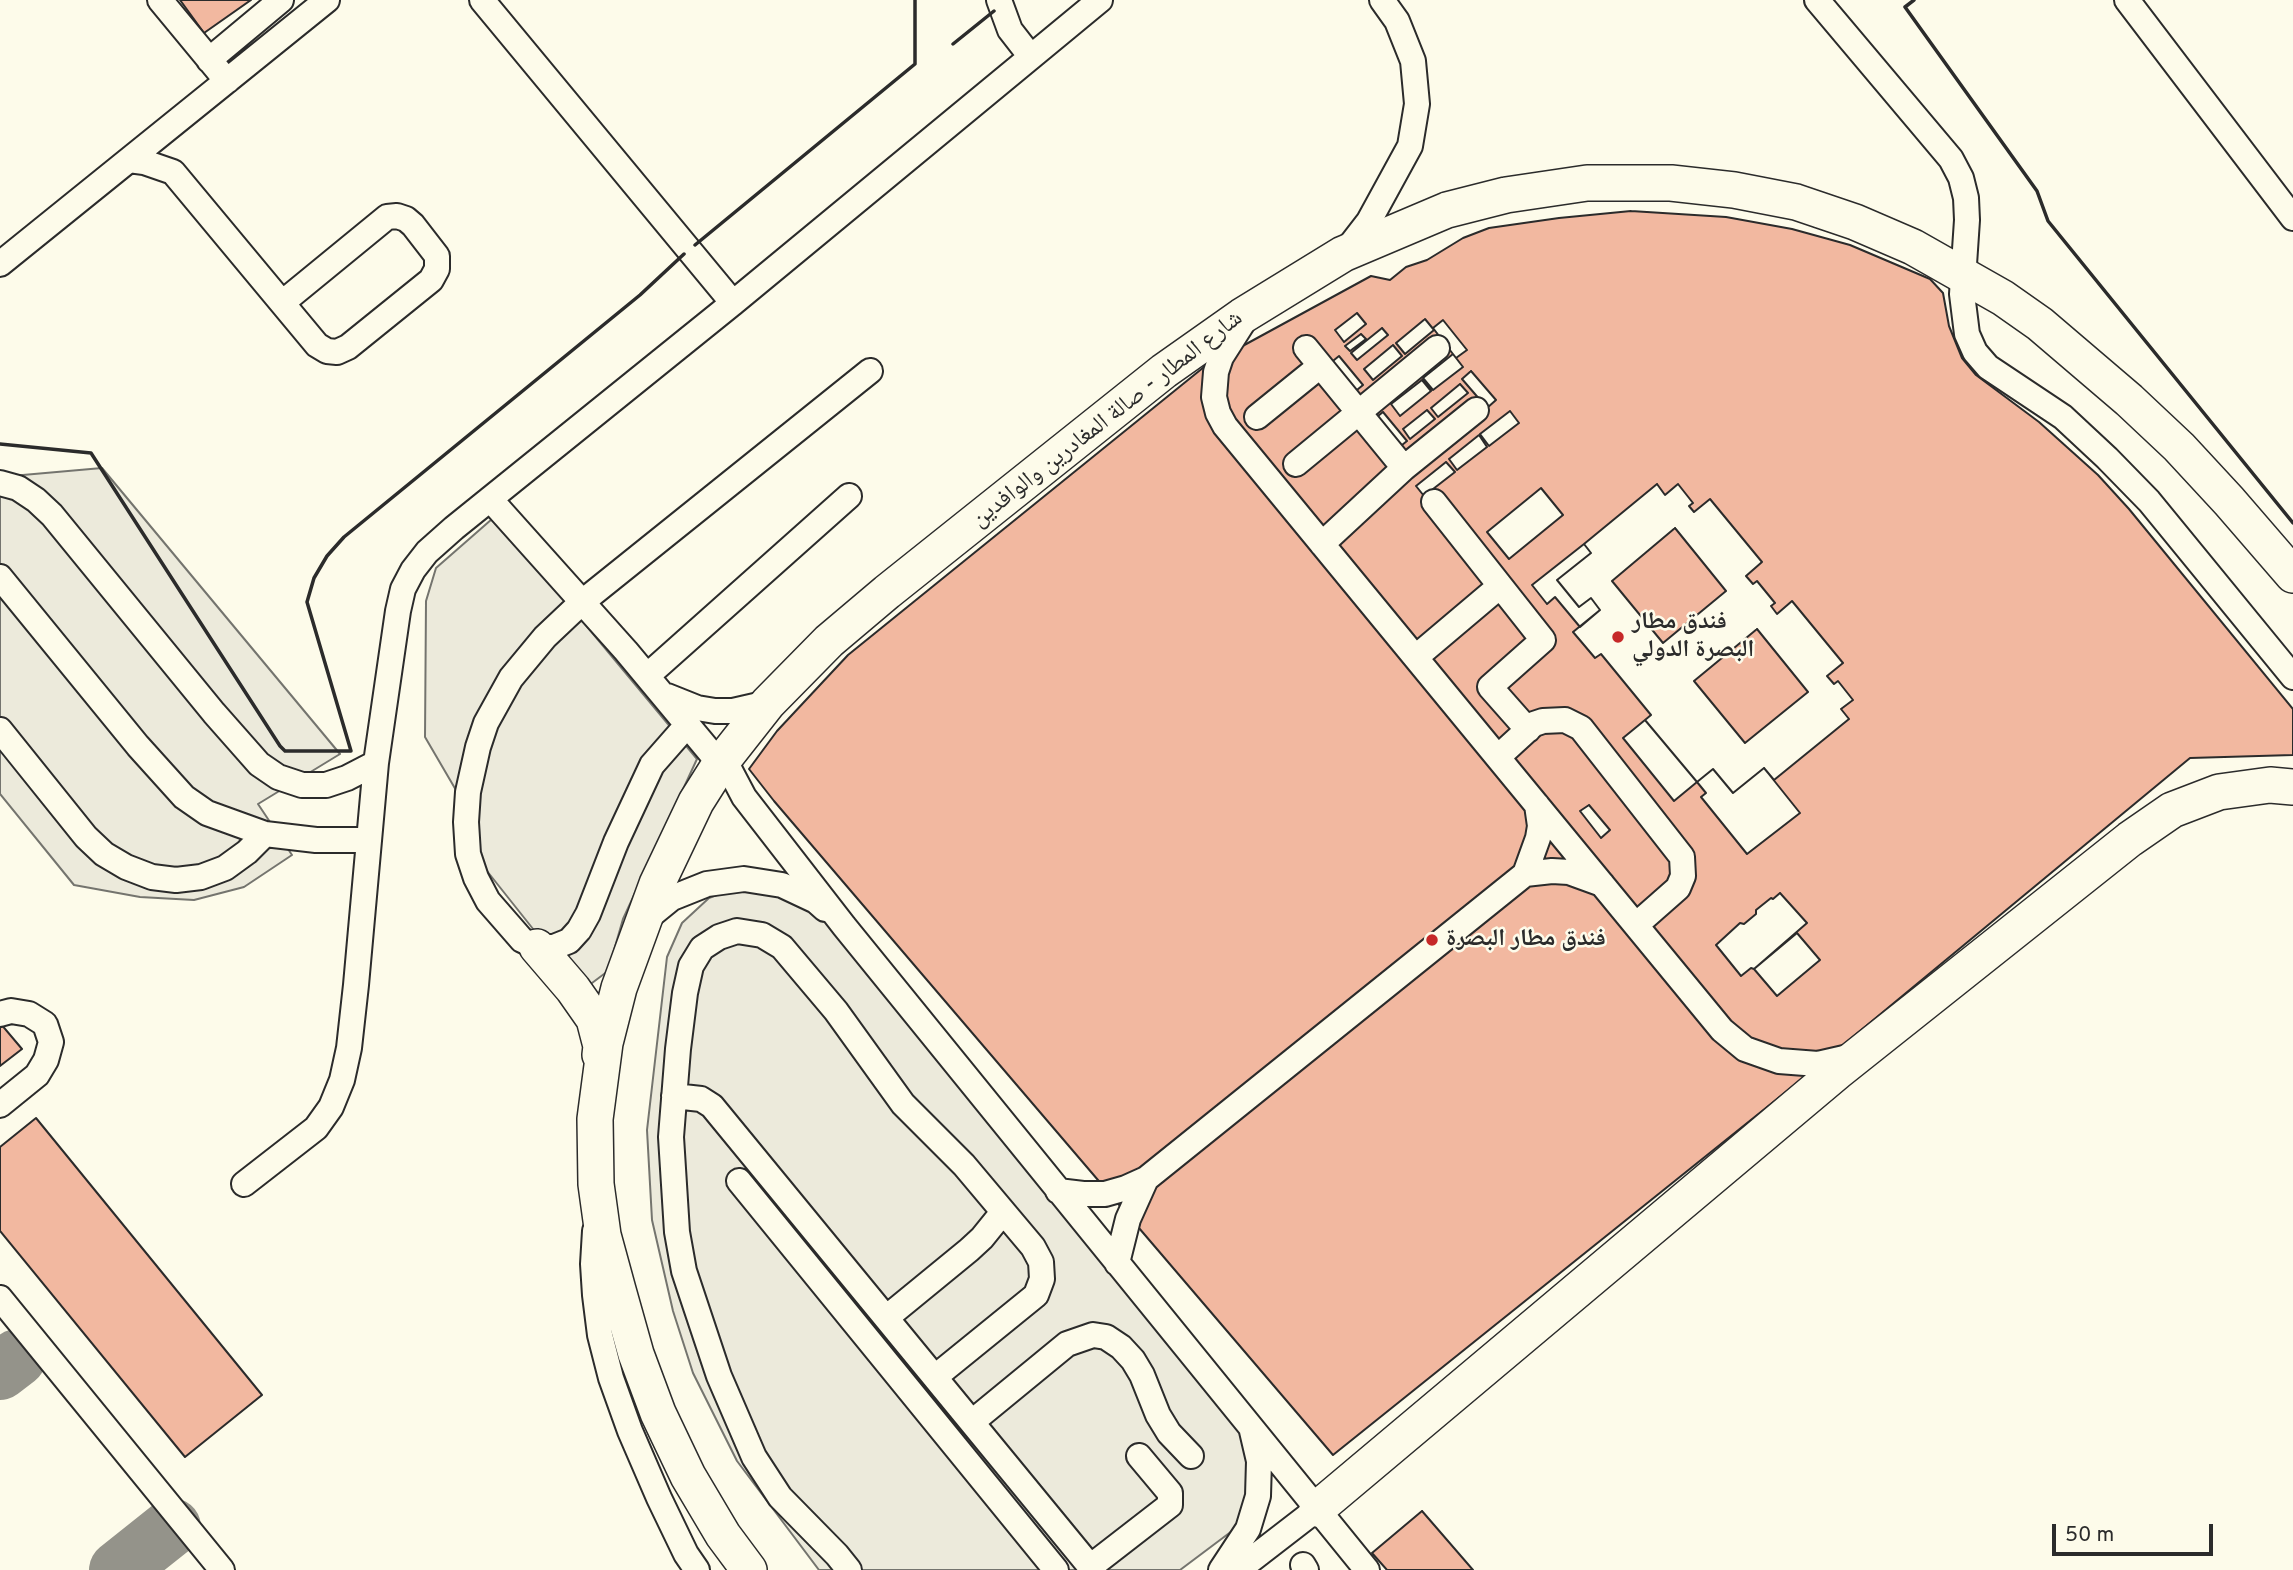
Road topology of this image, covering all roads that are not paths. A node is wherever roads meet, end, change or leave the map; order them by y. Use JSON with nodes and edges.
{"nodes":[{"id":1,"x":160,"y":0,"type":"edge"},
{"id":2,"x":281,"y":0,"type":"edge"},
{"id":3,"x":327,"y":0,"type":"edge"},
{"id":4,"x":482,"y":0,"type":"edge"},
{"id":5,"x":999,"y":0,"type":"edge"},
{"id":6,"x":1100,"y":0,"type":"edge"},
{"id":7,"x":1382,"y":0,"type":"edge"},
{"id":8,"x":1817,"y":0,"type":"edge"},
{"id":9,"x":2127,"y":0,"type":"edge"},
{"id":10,"x":1031,"y":57,"type":"junction"},
{"id":11,"x":209,"y":60,"type":"junction"},
{"id":12,"x":226,"y":81,"type":"junction"},
{"id":13,"x":173,"y":124,"type":"junction"},
{"id":14,"x":129,"y":160,"type":"junction"},
{"id":15,"x":173,"y":172,"type":"junction"},
{"id":16,"x":2293,"y":218,"type":"edge"},
{"id":17,"x":1343,"y":254,"type":"junction"},
{"id":18,"x":3,"y":257,"type":"edge"},
{"id":19,"x":1964,"y":275,"type":"junction"},
{"id":20,"x":282,"y":303,"type":"junction"},
{"id":21,"x":733,"y":303,"type":"junction"},
{"id":22,"x":1256,"y":307,"type":"junction"},
{"id":23,"x":1437,"y":348,"type":"dead end"},
{"id":24,"x":870,"y":371,"type":"dead end"},
{"id":25,"x":1476,"y":410,"type":"dead end"},
{"id":26,"x":1359,"y":413,"type":"junction"},
{"id":27,"x":1257,"y":417,"type":"dead end"},
{"id":28,"x":1296,"y":464,"type":"dead end"},
{"id":29,"x":1404,"y":468,"type":"junction"},
{"id":30,"x":0,"y":483,"type":"edge"},
{"id":31,"x":849,"y":496,"type":"dead end"},
{"id":32,"x":490,"y":499,"type":"junction"},
{"id":33,"x":1434,"y":502,"type":"dead end"},
{"id":34,"x":1322,"y":544,"type":"junction"},
{"id":35,"x":2293,"y":575,"type":"edge"},
{"id":36,"x":0,"y":577,"type":"edge"},
{"id":37,"x":1500,"y":586,"type":"junction"},
{"id":38,"x":581,"y":603,"type":"junction"},
{"id":39,"x":1416,"y":657,"type":"junction"},
{"id":40,"x":2293,"y":677,"type":"edge"},
{"id":41,"x":655,"y":685,"type":"junction"},
{"id":42,"x":768,"y":703,"type":"junction"},
{"id":43,"x":688,"y":724,"type":"junction"},
{"id":44,"x":0,"y":730,"type":"edge"},
{"id":45,"x":1528,"y":730,"type":"junction"},
{"id":46,"x":1498,"y":758,"type":"junction"},
{"id":47,"x":722,"y":762,"type":"junction"},
{"id":48,"x":376,"y":763,"type":"junction"},
{"id":49,"x":2293,"y":787,"type":"edge"},
{"id":50,"x":1537,"y":805,"type":"junction"},
{"id":51,"x":265,"y":834,"type":"junction"},
{"id":52,"x":368,"y":840,"type":"junction"},
{"id":53,"x":1525,"y":874,"type":"junction"},
{"id":54,"x":1602,"y":884,"type":"junction"},
{"id":55,"x":643,"y":921,"type":"junction"},
{"id":56,"x":1636,"y":925,"type":"junction"},
{"id":57,"x":844,"y":926,"type":"junction"},
{"id":58,"x":537,"y":947,"type":"junction"},
{"id":59,"x":0,"y":1014,"type":"edge"},
{"id":60,"x":1859,"y":1054,"type":"junction"},
{"id":61,"x":599,"y":1086,"type":"junction"},
{"id":62,"x":674,"y":1096,"type":"junction"},
{"id":63,"x":0,"y":1105,"type":"edge"},
{"id":64,"x":1146,"y":1179,"type":"junction"},
{"id":65,"x":739,"y":1181,"type":"dead end"},
{"id":66,"x":244,"y":1184,"type":"dead end"},
{"id":67,"x":596,"y":1184,"type":"junction"},
{"id":68,"x":1059,"y":1191,"type":"junction"},
{"id":69,"x":1003,"y":1212,"type":"junction"},
{"id":70,"x":1117,"y":1262,"type":"junction"},
{"id":71,"x":0,"y":1298,"type":"edge"},
{"id":72,"x":887,"y":1318,"type":"junction"},
{"id":73,"x":935,"y":1377,"type":"junction"},
{"id":74,"x":972,"y":1422,"type":"junction"},
{"id":75,"x":1251,"y":1427,"type":"junction"},
{"id":76,"x":1139,"y":1456,"type":"dead end"},
{"id":77,"x":1191,"y":1456,"type":"dead end"},
{"id":78,"x":1317,"y":1509,"type":"junction"},
{"id":79,"x":1091,"y":1568,"type":"edge"},
{"id":80,"x":222,"y":1570,"type":"edge"},
{"id":81,"x":697,"y":1570,"type":"edge"},
{"id":82,"x":749,"y":1570,"type":"edge"},
{"id":83,"x":849,"y":1570,"type":"edge"},
{"id":84,"x":1056,"y":1570,"type":"edge"},
{"id":85,"x":1221,"y":1570,"type":"edge"},
{"id":86,"x":1238,"y":1570,"type":"edge"},
{"id":87,"x":1367,"y":1570,"type":"edge"}],
"edges":[{"from":1,"to":11,"type":"lane"},
{"from":2,"to":11,"type":"lane"},
{"from":3,"to":12,"type":"lane"},
{"from":4,"to":21,"type":"lane"},
{"from":5,"to":10,"type":"lane"},
{"from":6,"to":10,"type":"lane"},
{"from":7,"to":17,"type":"lane"},
{"from":8,"to":19,"type":"lane"},
{"from":9,"to":16,"type":"lane"},
{"from":10,"to":21,"type":"lane"},
{"from":11,"to":12,"type":"lane"},
{"from":12,"to":13,"type":"lane"},
{"from":13,"to":14,"type":"lane"},
{"from":13,"to":15,"type":"lane"},
{"from":14,"to":15,"type":"lane"},
{"from":14,"to":18,"type":"lane"},
{"from":15,"to":20,"type":"lane"},
{"from":17,"to":19,"type":"highway","name":"شارع المطار - صالة المغادرين والوافدين"},
{"from":17,"to":22,"type":"highway","name":"شارع المطار - صالة المغادرين والوافدين"},
{"from":19,"to":35,"type":"highway","name":"شارع المطار - صالة المغادرين والوافدين"},
{"from":19,"to":40,"type":"lane"},
{"from":20,"to":20,"type":"lane"},
{"from":21,"to":32,"type":"lane"},
{"from":22,"to":34,"type":"lane"},
{"from":22,"to":42,"type":"highway","name":"شارع المطار - صالة المغادرين والوافدين"},
{"from":23,"to":26,"type":"lane"},
{"from":24,"to":38,"type":"lane"},
{"from":25,"to":29,"type":"lane"},
{"from":26,"to":27,"type":"lane"},
{"from":26,"to":28,"type":"lane"},
{"from":26,"to":29,"type":"lane"},
{"from":29,"to":34,"type":"lane"},
{"from":30,"to":48,"type":"lane"},
{"from":31,"to":41,"type":"lane"},
{"from":32,"to":38,"type":"lane"},
{"from":32,"to":48,"type":"lane"},
{"from":33,"to":37,"type":"lane"},
{"from":34,"to":39,"type":"lane"},
{"from":36,"to":51,"type":"lane"},
{"from":37,"to":39,"type":"lane"},
{"from":37,"to":45,"type":"lane"},
{"from":38,"to":41,"type":"lane"},
{"from":38,"to":58,"type":"lane"},
{"from":39,"to":46,"type":"lane"},
{"from":41,"to":42,"type":"lane"},
{"from":41,"to":43,"type":"lane"},
{"from":42,"to":47,"type":"highway","name":"شارع المطار - صالة المغادرين والوافدين"},
{"from":43,"to":47,"type":"lane"},
{"from":43,"to":58,"type":"lane"},
{"from":44,"to":51,"type":"lane"},
{"from":45,"to":46,"type":"lane"},
{"from":45,"to":56,"type":"lane"},
{"from":46,"to":50,"type":"lane"},
{"from":47,"to":55,"type":"highway","name":"شارع المطار - صالة المغادرين والوافدين"},
{"from":47,"to":57,"type":"lane"},
{"from":48,"to":52,"type":"lane"},
{"from":49,"to":60,"type":"highway"},
{"from":50,"to":53,"type":"lane"},
{"from":50,"to":54,"type":"lane"},
{"from":51,"to":52,"type":"lane"},
{"from":52,"to":66,"type":"lane"},
{"from":53,"to":54,"type":"lane"},
{"from":53,"to":64,"type":"lane"},
{"from":54,"to":56,"type":"lane"},
{"from":55,"to":57,"type":"lane"},
{"from":55,"to":61,"type":"highway","name":"شارع المطار - صالة المغادرين والوافدين"},
{"from":56,"to":60,"type":"lane"},
{"from":57,"to":68,"type":"lane"},
{"from":58,"to":61,"type":"highway"},
{"from":59,"to":63,"type":"lane"},
{"from":60,"to":78,"type":"highway"},
{"from":61,"to":67,"type":"highway","name":"شارع المطار - صالة المغادرين والوافدين"},
{"from":62,"to":69,"type":"lane"},
{"from":62,"to":72,"type":"lane"},
{"from":62,"to":83,"type":"lane"},
{"from":64,"to":68,"type":"lane"},
{"from":64,"to":70,"type":"lane"},
{"from":65,"to":84,"type":"lane"},
{"from":67,"to":81,"type":"lane"},
{"from":67,"to":82,"type":"highway","name":"شارع المطار - صالة المغادرين والوافدين"},
{"from":68,"to":70,"type":"lane"},
{"from":69,"to":72,"type":"lane"},
{"from":69,"to":73,"type":"lane"},
{"from":70,"to":75,"type":"lane"},
{"from":71,"to":80,"type":"lane"},
{"from":72,"to":73,"type":"lane"},
{"from":73,"to":74,"type":"lane"},
{"from":74,"to":77,"type":"lane"},
{"from":74,"to":79,"type":"lane"},
{"from":75,"to":78,"type":"lane"},
{"from":75,"to":85,"type":"lane"},
{"from":76,"to":79,"type":"lane"},
{"from":78,"to":86,"type":"lane"},
{"from":78,"to":87,"type":"lane"}]}
